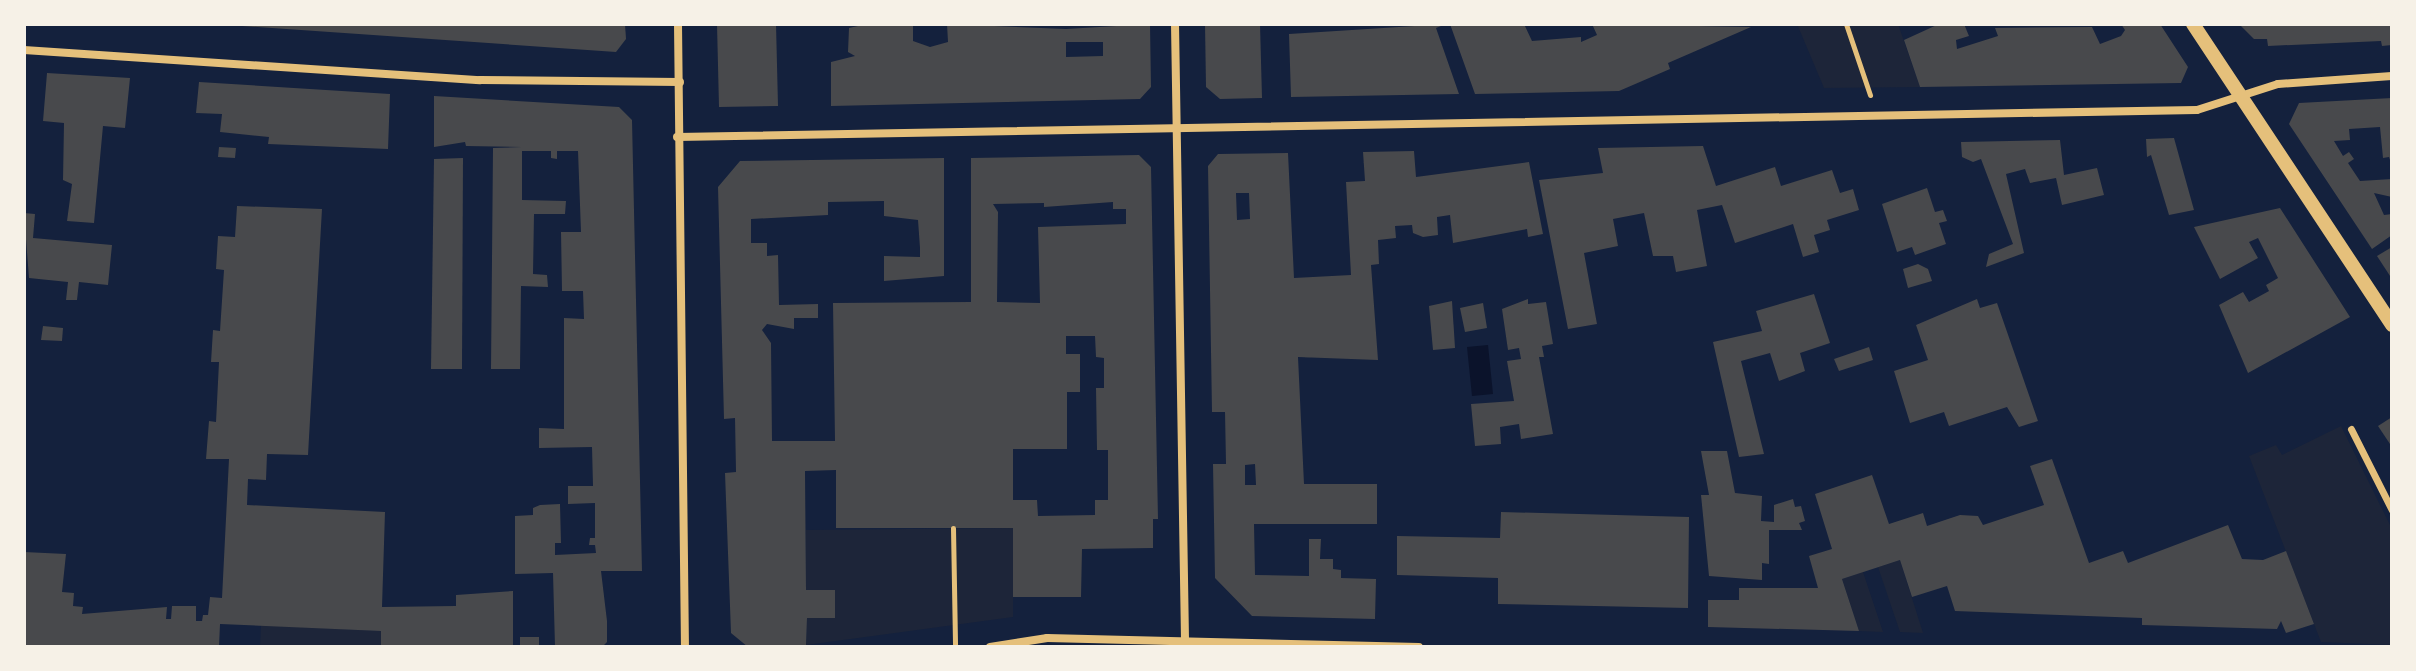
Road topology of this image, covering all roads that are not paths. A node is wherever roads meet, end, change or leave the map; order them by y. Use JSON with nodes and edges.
{"nodes":[{"id":1,"x":678,"y":24,"type":"edge"},
{"id":2,"x":1175,"y":24,"type":"edge"},
{"id":3,"x":2193,"y":24,"type":"edge"},
{"id":4,"x":24,"y":50,"type":"edge"},
{"id":5,"x":2392,"y":76,"type":"edge"},
{"id":6,"x":680,"y":82,"type":"junction"},
{"id":7,"x":2240,"y":96,"type":"junction"},
{"id":8,"x":1176,"y":127,"type":"junction"},
{"id":9,"x":677,"y":137,"type":"junction"},
{"id":10,"x":2392,"y":325,"type":"edge"},
{"id":11,"x":2351,"y":429,"type":"dead end"},
{"id":12,"x":2392,"y":510,"type":"edge"},
{"id":13,"x":1185,"y":642,"type":"junction"},
{"id":14,"x":685,"y":647,"type":"edge"},
{"id":15,"x":990,"y":647,"type":"edge"},
{"id":16,"x":1419,"y":647,"type":"edge"}],
"edges":[{"from":1,"to":6,"type":"street"},
{"from":2,"to":8,"type":"street"},
{"from":3,"to":7,"type":"street"},
{"from":4,"to":6,"type":"street"},
{"from":5,"to":7,"type":"street"},
{"from":6,"to":9,"type":"street"},
{"from":7,"to":8,"type":"street"},
{"from":7,"to":10,"type":"street"},
{"from":8,"to":9,"type":"street"},
{"from":8,"to":13,"type":"street"},
{"from":9,"to":14,"type":"street"},
{"from":11,"to":12,"type":"street"},
{"from":13,"to":15,"type":"street"},
{"from":13,"to":16,"type":"street"}]}
